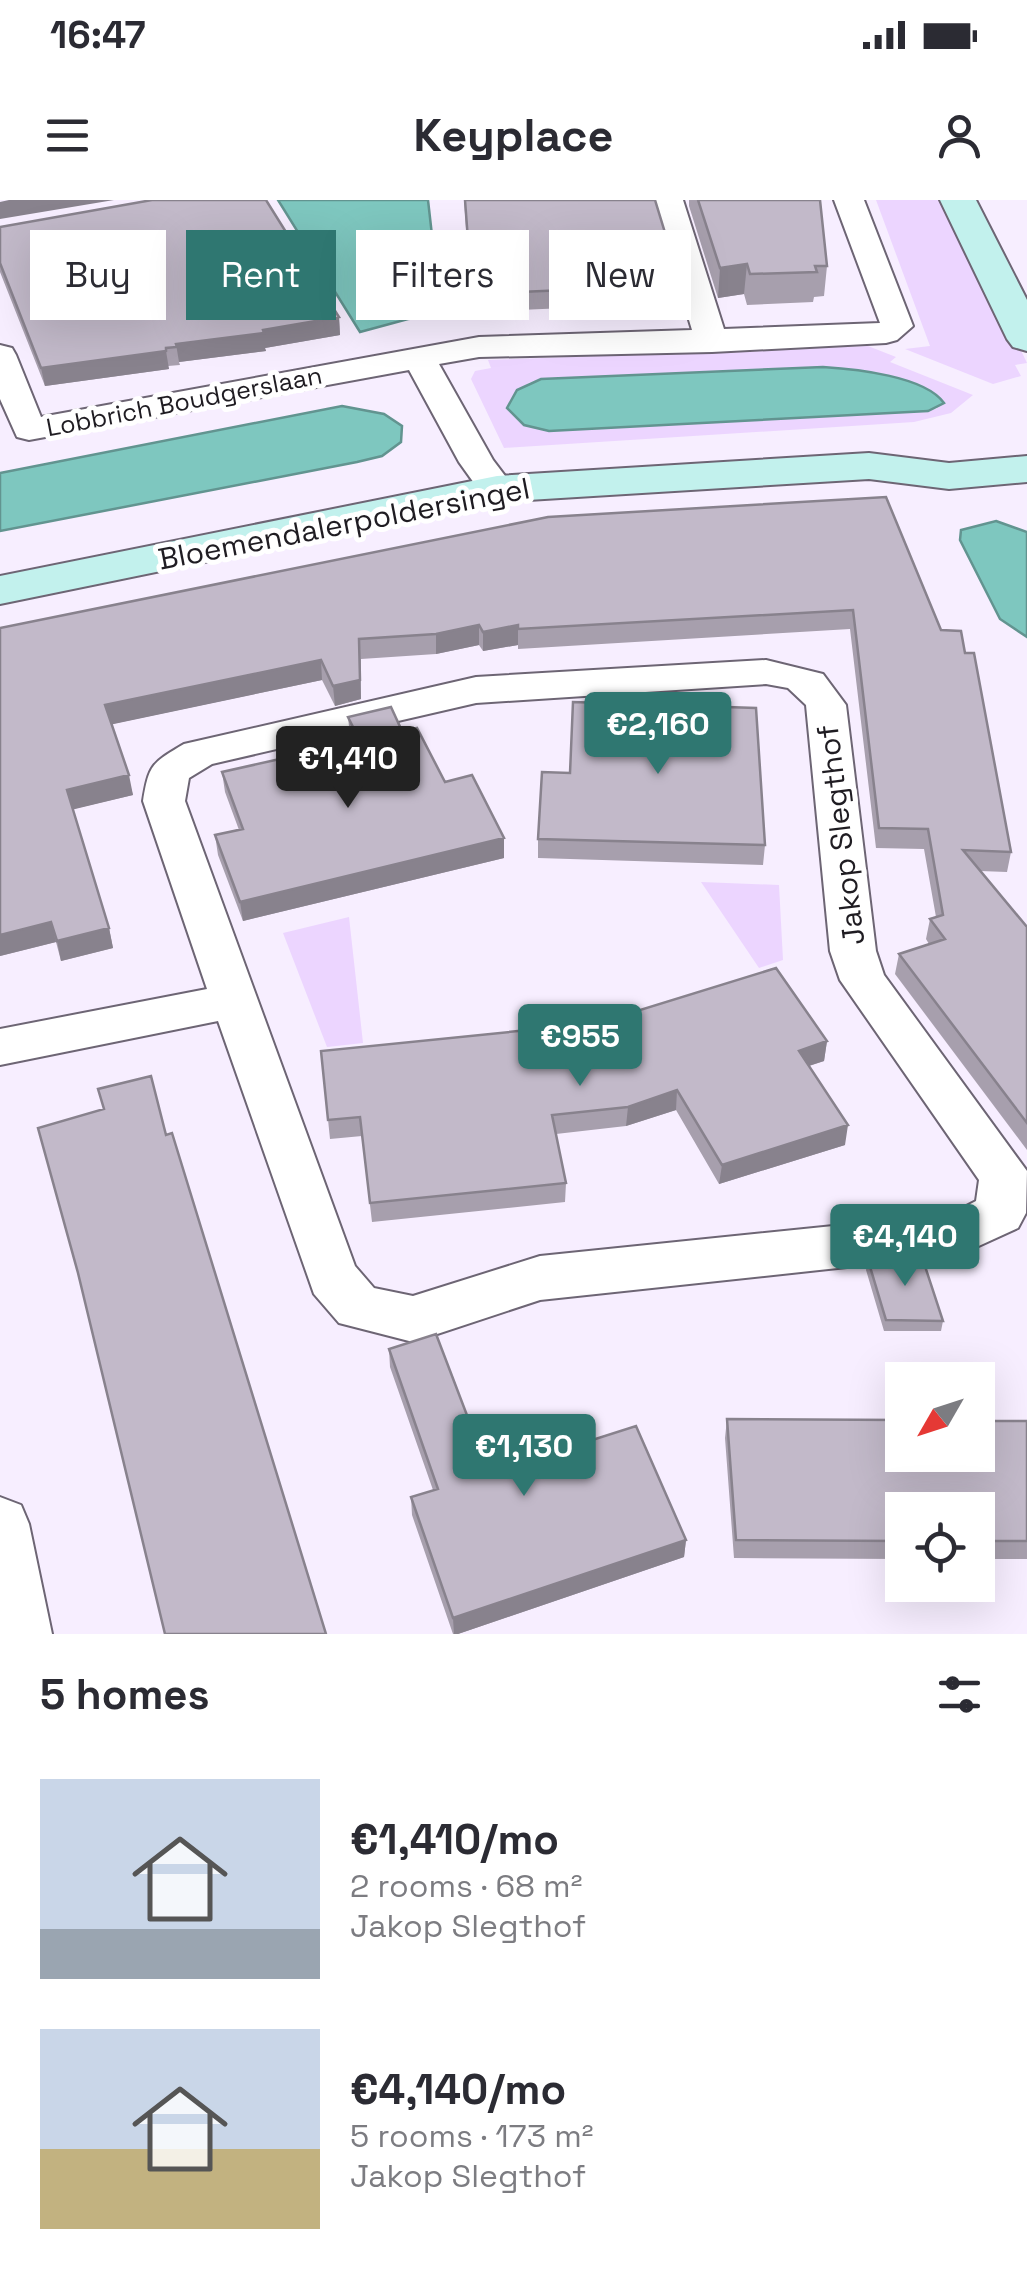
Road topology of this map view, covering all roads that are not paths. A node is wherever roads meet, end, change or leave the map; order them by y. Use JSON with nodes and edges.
{"nodes":[{"id":1,"x":668,"y":200,"type":"edge"},
{"id":2,"x":850,"y":200,"type":"edge"},
{"id":3,"x":958,"y":200,"type":"edge"},
{"id":4,"x":1027,"y":340,"type":"edge"},
{"id":5,"x":712,"y":342,"type":"junction"},
{"id":6,"x":0,"y":355,"type":"edge"},
{"id":7,"x":419,"y":357,"type":"junction"},
{"id":8,"x":1027,"y":445,"type":"edge"},
{"id":9,"x":870,"y":466,"type":"junction"},
{"id":10,"x":1027,"y":470,"type":"edge"},
{"id":11,"x":497,"y":489,"type":"junction"},
{"id":12,"x":0,"y":590,"type":"edge"},
{"id":13,"x":237,"y":1000,"type":"junction"},
{"id":14,"x":0,"y":1047,"type":"edge"},
{"id":15,"x":0,"y":1524,"type":"edge"},
{"id":16,"x":22,"y":1634,"type":"edge"}],
"edges":[{"from":1,"to":5,"type":"street"},
{"from":2,"to":5,"type":"street","name":"Lobbrich Boudgerslaan"},
{"from":3,"to":4,"type":"street"},
{"from":5,"to":7,"type":"street","name":"Lobbrich Boudgerslaan"},
{"from":6,"to":7,"type":"street","name":"Lobbrich Boudgerslaan"},
{"from":7,"to":11,"type":"street"},
{"from":8,"to":9,"type":"street","name":"Bloemendalerpoldersingel"},
{"from":9,"to":10,"type":"street","name":"Bloemendalerpoldersingel"},
{"from":9,"to":11,"type":"street","name":"Bloemendalerpoldersingel"},
{"from":11,"to":12,"type":"street","name":"Bloemendalerpoldersingel"},
{"from":13,"to":13,"type":"street","name":"Jakop Slegthof"},
{"from":13,"to":14,"type":"street"},
{"from":15,"to":16,"type":"street"}]}
